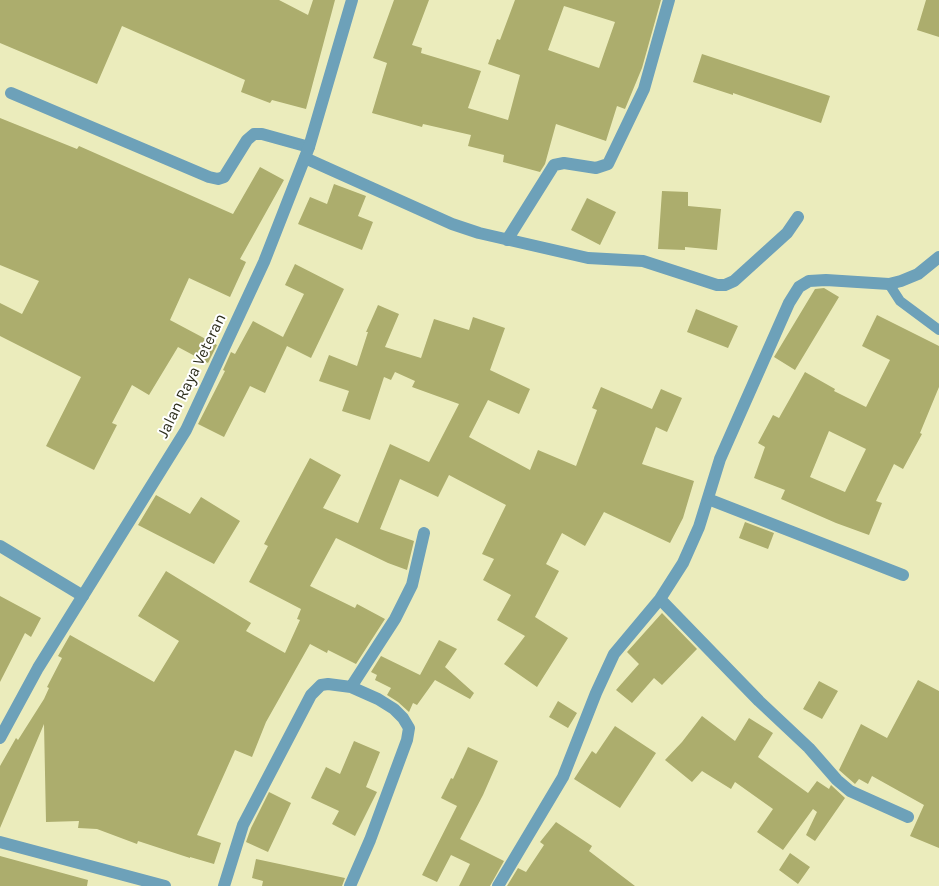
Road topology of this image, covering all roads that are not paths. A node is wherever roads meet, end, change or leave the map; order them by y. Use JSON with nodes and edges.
{"nodes":[{"id":1,"x":352,"y":0,"type":"edge"},
{"id":2,"x":669,"y":0,"type":"edge"},
{"id":3,"x":11,"y":93,"type":"dead end"},
{"id":4,"x":307,"y":152,"type":"junction"},
{"id":5,"x":798,"y":217,"type":"dead end"},
{"id":6,"x":507,"y":240,"type":"junction"},
{"id":7,"x":939,"y":257,"type":"edge"},
{"id":8,"x":889,"y":284,"type":"junction"},
{"id":9,"x":939,"y":330,"type":"edge"},
{"id":10,"x":708,"y":499,"type":"junction"},
{"id":11,"x":424,"y":533,"type":"dead end"},
{"id":12,"x":0,"y":546,"type":"edge"},
{"id":13,"x":903,"y":575,"type":"dead end"},
{"id":14,"x":83,"y":596,"type":"junction"},
{"id":15,"x":660,"y":599,"type":"junction"},
{"id":16,"x":355,"y":682,"type":"junction"},
{"id":17,"x":4,"y":724,"type":"edge"},
{"id":18,"x":0,"y":738,"type":"edge"},
{"id":19,"x":908,"y":817,"type":"dead end"},
{"id":20,"x":0,"y":842,"type":"edge"},
{"id":21,"x":165,"y":886,"type":"edge"},
{"id":22,"x":224,"y":886,"type":"edge"},
{"id":23,"x":350,"y":886,"type":"edge"},
{"id":24,"x":498,"y":886,"type":"edge"}],
"edges":[{"from":1,"to":4,"type":"street","name":"Jalan Raya Veteran"},
{"from":2,"to":6,"type":"street"},
{"from":3,"to":4,"type":"street"},
{"from":4,"to":6,"type":"street"},
{"from":4,"to":14,"type":"street","name":"Jalan Raya Veteran"},
{"from":5,"to":6,"type":"street"},
{"from":7,"to":8,"type":"street"},
{"from":8,"to":9,"type":"lane"},
{"from":8,"to":10,"type":"street"},
{"from":10,"to":13,"type":"street"},
{"from":10,"to":15,"type":"street"},
{"from":11,"to":16,"type":"street"},
{"from":12,"to":14,"type":"street"},
{"from":14,"to":17,"type":"street","name":"Jalan Raya Veteran"},
{"from":15,"to":19,"type":"street"},
{"from":15,"to":24,"type":"street"},
{"from":16,"to":22,"type":"street"},
{"from":16,"to":23,"type":"street"},
{"from":17,"to":18,"type":"street","name":"Jalan Raya Veteran"},
{"from":20,"to":21,"type":"street"}]}
